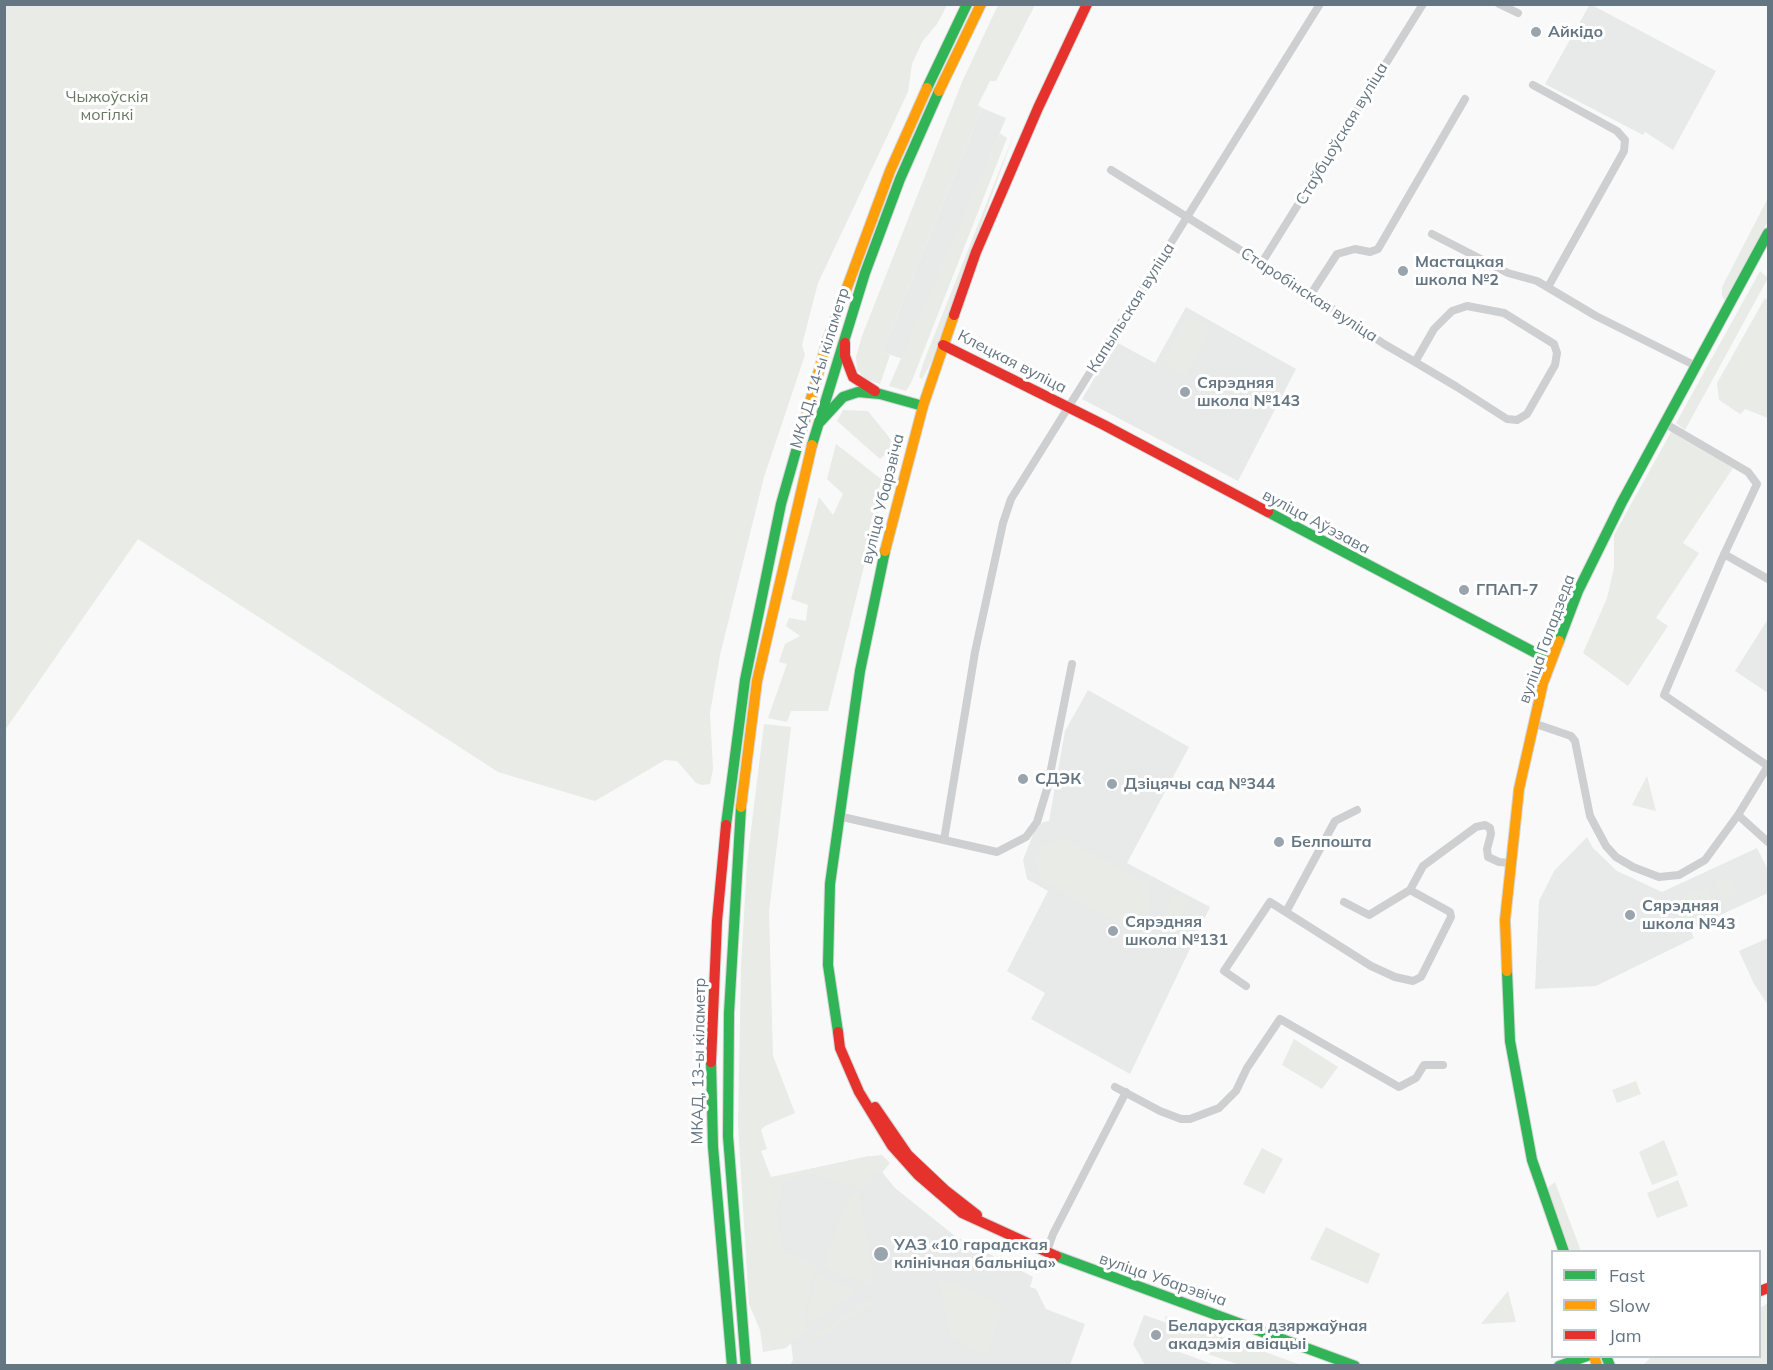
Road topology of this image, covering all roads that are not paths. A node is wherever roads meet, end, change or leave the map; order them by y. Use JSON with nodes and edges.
{"nodes":[{"id":1,"x":967,"y":4,"type":"edge"},
{"id":2,"x":981,"y":4,"type":"edge"},
{"id":3,"x":1088,"y":4,"type":"edge"},
{"id":4,"x":1320,"y":4,"type":"edge"},
{"id":5,"x":1423,"y":4,"type":"edge"},
{"id":6,"x":1499,"y":4,"type":"edge"},
{"id":7,"x":1518,"y":13,"type":"dead end"},
{"id":8,"x":1533,"y":85,"type":"dead end"},
{"id":9,"x":1465,"y":99,"type":"dead end"},
{"id":10,"x":1111,"y":170,"type":"dead end"},
{"id":11,"x":1187,"y":219,"type":"junction"},
{"id":12,"x":1768,"y":233,"type":"edge"},
{"id":13,"x":1432,"y":234,"type":"dead end"},
{"id":14,"x":1261,"y":264,"type":"junction"},
{"id":15,"x":1548,"y":287,"type":"junction"},
{"id":16,"x":1311,"y":294,"type":"junction"},
{"id":17,"x":845,"y":334,"type":"junction"},
{"id":18,"x":943,"y":345,"type":"junction"},
{"id":19,"x":1415,"y":363,"type":"junction"},
{"id":20,"x":1696,"y":366,"type":"junction"},
{"id":21,"x":879,"y":394,"type":"junction"},
{"id":22,"x":923,"y":406,"type":"junction"},
{"id":23,"x":1068,"y":407,"type":"junction"},
{"id":24,"x":1665,"y":423,"type":"junction"},
{"id":25,"x":817,"y":426,"type":"junction"},
{"id":26,"x":1724,"y":554,"type":"junction"},
{"id":27,"x":1768,"y":579,"type":"edge"},
{"id":28,"x":1551,"y":661,"type":"junction"},
{"id":29,"x":1072,"y":664,"type":"dead end"},
{"id":30,"x":1533,"y":723,"type":"junction"},
{"id":31,"x":734,"y":757,"type":"joint"},
{"id":32,"x":747,"y":758,"type":"joint"},
{"id":33,"x":1768,"y":766,"type":"edge"},
{"id":34,"x":1357,"y":810,"type":"dead end"},
{"id":35,"x":1738,"y":815,"type":"junction"},
{"id":36,"x":838,"y":816,"type":"junction"},
{"id":37,"x":944,"y":840,"type":"junction"},
{"id":38,"x":1768,"y":842,"type":"edge"},
{"id":39,"x":1505,"y":863,"type":"junction"},
{"id":40,"x":1410,"y":890,"type":"junction"},
{"id":41,"x":1344,"y":902,"type":"dead end"},
{"id":42,"x":1286,"y":912,"type":"junction"},
{"id":43,"x":1246,"y":986,"type":"dead end"},
{"id":44,"x":1443,"y":1065,"type":"dead end"},
{"id":45,"x":1115,"y":1087,"type":"dead end"},
{"id":46,"x":1126,"y":1092,"type":"junction"},
{"id":47,"x":1545,"y":1202,"type":"junction"},
{"id":48,"x":1557,"y":1250,"type":"edge"},
{"id":49,"x":1564,"y":1250,"type":"edge"},
{"id":50,"x":1046,"y":1254,"type":"junction"},
{"id":51,"x":1581,"y":1358,"type":"edge"},
{"id":52,"x":732,"y":1365,"type":"edge"},
{"id":53,"x":746,"y":1365,"type":"edge"},
{"id":54,"x":1355,"y":1365,"type":"edge"},
{"id":55,"x":1559,"y":1365,"type":"edge"}],
"edges":[{"from":1,"to":31,"type":"main road","name":"МКАД, 14-ы кіламетр"},
{"from":2,"to":17,"type":"main road","name":"МКАД, 14-ы кіламетр"},
{"from":3,"to":18,"type":"main road","name":"вуліца Убарэвіча"},
{"from":4,"to":11,"type":"street","name":"Капыльская вуліца"},
{"from":5,"to":14,"type":"street","name":"Стаўбцоўская вуліца"},
{"from":6,"to":7,"type":"street"},
{"from":8,"to":15,"type":"street"},
{"from":9,"to":16,"type":"street"},
{"from":10,"to":11,"type":"street","name":"Старобінская вуліца"},
{"from":11,"to":14,"type":"street","name":"Старобінская вуліца"},
{"from":11,"to":23,"type":"street","name":"Капыльская вуліца"},
{"from":12,"to":20,"type":"main road","name":"вуліца Галадзеда"},
{"from":13,"to":15,"type":"street"},
{"from":14,"to":16,"type":"street","name":"Старобінская вуліца"},
{"from":15,"to":20,"type":"street"},
{"from":16,"to":19,"type":"street","name":"Старобінская вуліца"},
{"from":17,"to":21,"type":"main road"},
{"from":17,"to":25,"type":"main road","name":"МКАД, 14-ы кіламетр"},
{"from":18,"to":22,"type":"main road","name":"вуліца Убарэвіча"},
{"from":18,"to":23,"type":"main road","name":"Клецкая вуліца"},
{"from":19,"to":19,"type":"street","name":"Старобінская вуліца"},
{"from":20,"to":24,"type":"main road","name":"вуліца Галадзеда"},
{"from":21,"to":22,"type":"main road"},
{"from":21,"to":25,"type":"main road"},
{"from":22,"to":36,"type":"main road","name":"вуліца Убарэвіча"},
{"from":23,"to":28,"type":"main road","name":"вуліца Аўэзава"},
{"from":23,"to":37,"type":"street","name":"Капыльская вуліца"},
{"from":24,"to":26,"type":"street"},
{"from":24,"to":28,"type":"main road","name":"вуліца Галадзеда"},
{"from":25,"to":32,"type":"main road","name":"МКАД, 14-ы кіламетр"},
{"from":26,"to":27,"type":"street"},
{"from":26,"to":33,"type":"street"},
{"from":28,"to":30,"type":"main road","name":"вуліца Галадзеда"},
{"from":29,"to":37,"type":"street"},
{"from":30,"to":35,"type":"street"},
{"from":30,"to":39,"type":"main road","name":"вуліца Галадзеда"},
{"from":31,"to":52,"type":"main road","name":"МКАД, 13-ы кіламетр"},
{"from":32,"to":53,"type":"main road","name":"МКАД, 13-ы кіламетр"},
{"from":33,"to":35,"type":"street"},
{"from":34,"to":42,"type":"street"},
{"from":35,"to":38,"type":"street"},
{"from":36,"to":37,"type":"street"},
{"from":36,"to":50,"type":"main road","name":"вуліца Убарэвіча"},
{"from":39,"to":40,"type":"street"},
{"from":39,"to":47,"type":"main road","name":"вуліца Галадзеда"},
{"from":40,"to":41,"type":"street"},
{"from":40,"to":42,"type":"street"},
{"from":42,"to":43,"type":"street"},
{"from":44,"to":46,"type":"street"},
{"from":45,"to":46,"type":"street"},
{"from":46,"to":50,"type":"street"},
{"from":47,"to":48,"type":"main road","name":"вуліца Галадзеда"},
{"from":47,"to":49,"type":"main road","name":"вуліца Галадзеда"},
{"from":50,"to":54,"type":"main road","name":"вуліца Убарэвіча"},
{"from":51,"to":55,"type":"main road"}]}
